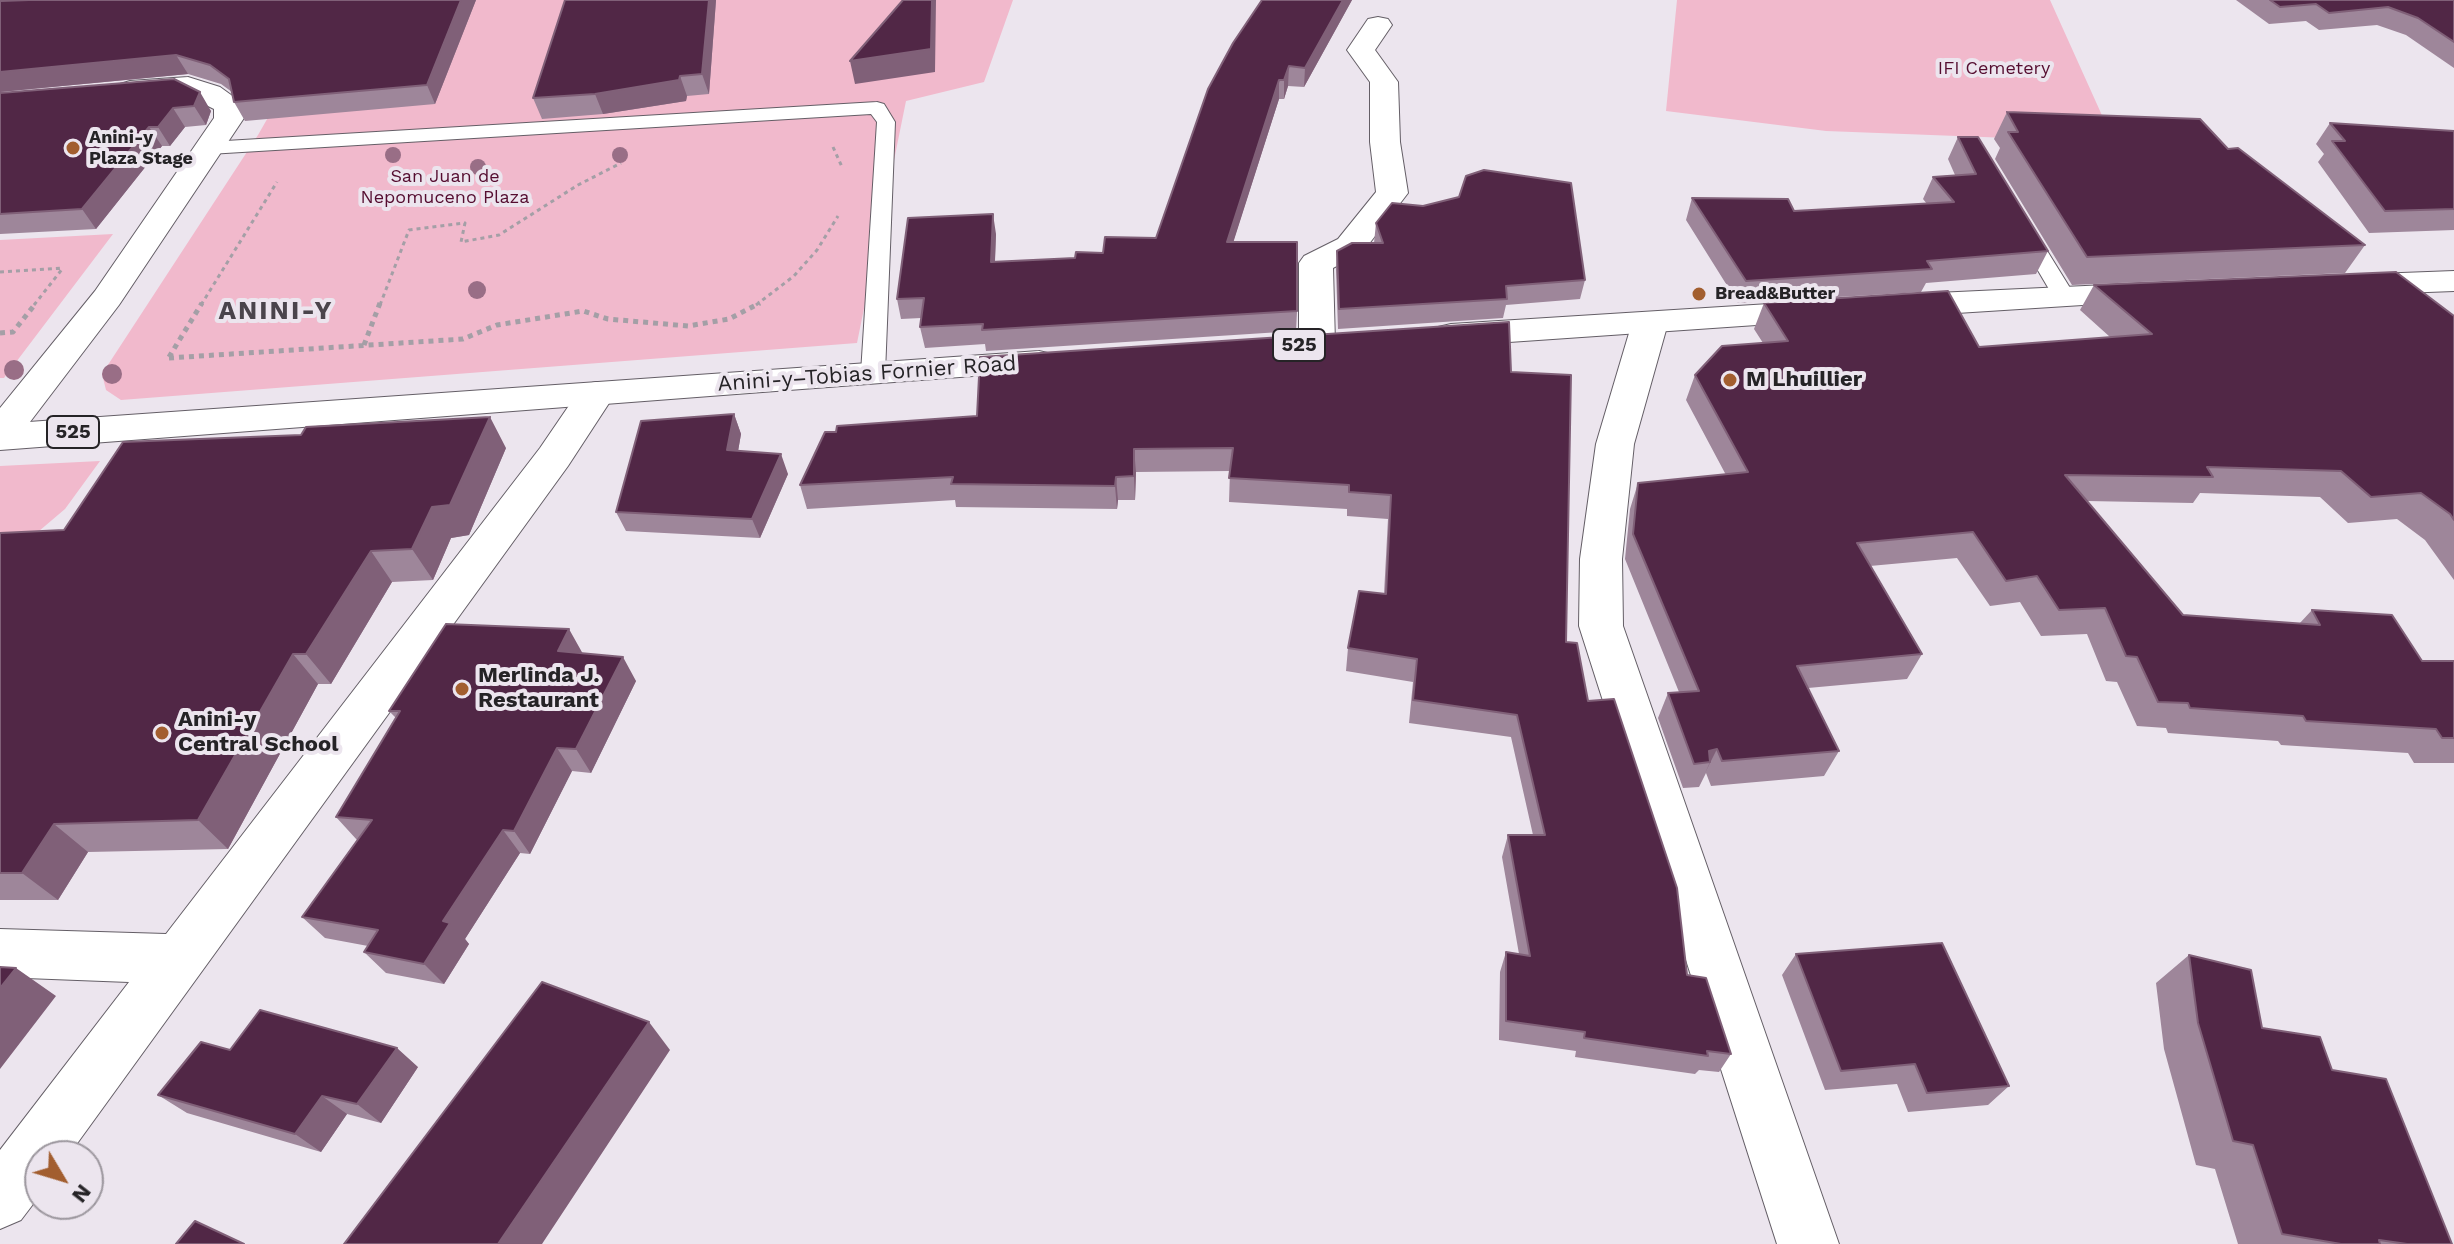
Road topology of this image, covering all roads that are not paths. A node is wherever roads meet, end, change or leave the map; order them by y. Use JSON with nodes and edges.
{"nodes":[{"id":1,"x":1378,"y":25,"type":"dead end"},
{"id":2,"x":106,"y":92,"type":"edge"},
{"id":3,"x":209,"y":148,"type":"junction"},
{"id":4,"x":2010,"y":206,"type":"edge"},
{"id":5,"x":2454,"y":281,"type":"edge"},
{"id":6,"x":2314,"y":287,"type":"edge"},
{"id":7,"x":2189,"y":292,"type":"edge"},
{"id":8,"x":2064,"y":296,"type":"junction"},
{"id":9,"x":1650,"y":323,"type":"junction"},
{"id":10,"x":1424,"y":337,"type":"edge"},
{"id":11,"x":1317,"y":344,"type":"edge"},
{"id":12,"x":1079,"y":359,"type":"edge"},
{"id":13,"x":873,"y":373,"type":"junction"},
{"id":14,"x":596,"y":394,"type":"junction"},
{"id":15,"x":0,"y":436,"type":"edge"},
{"id":16,"x":0,"y":953,"type":"edge"},
{"id":17,"x":182,"y":959,"type":"junction"},
{"id":18,"x":0,"y":1199,"type":"edge"},
{"id":19,"x":1808,"y":1244,"type":"edge"}],
"edges":[{"from":1,"to":11,"type":"street"},
{"from":2,"to":3,"type":"street"},
{"from":3,"to":13,"type":"lane"},
{"from":3,"to":15,"type":"street"},
{"from":4,"to":8,"type":"lane"},
{"from":5,"to":6,"type":"street"},
{"from":7,"to":8,"type":"street"},
{"from":8,"to":9,"type":"street"},
{"from":9,"to":10,"type":"street"},
{"from":9,"to":19,"type":"street"},
{"from":12,"to":13,"type":"street","name":"Anini-y–Tobias Fornier Road","number":"525"},
{"from":13,"to":14,"type":"street","name":"Anini-y–Tobias Fornier Road","number":"525"},
{"from":14,"to":15,"type":"street","name":"Anini-y–Tobias Fornier Road","number":"525"},
{"from":14,"to":17,"type":"street"},
{"from":16,"to":17,"type":"street"},
{"from":17,"to":18,"type":"street"}]}
